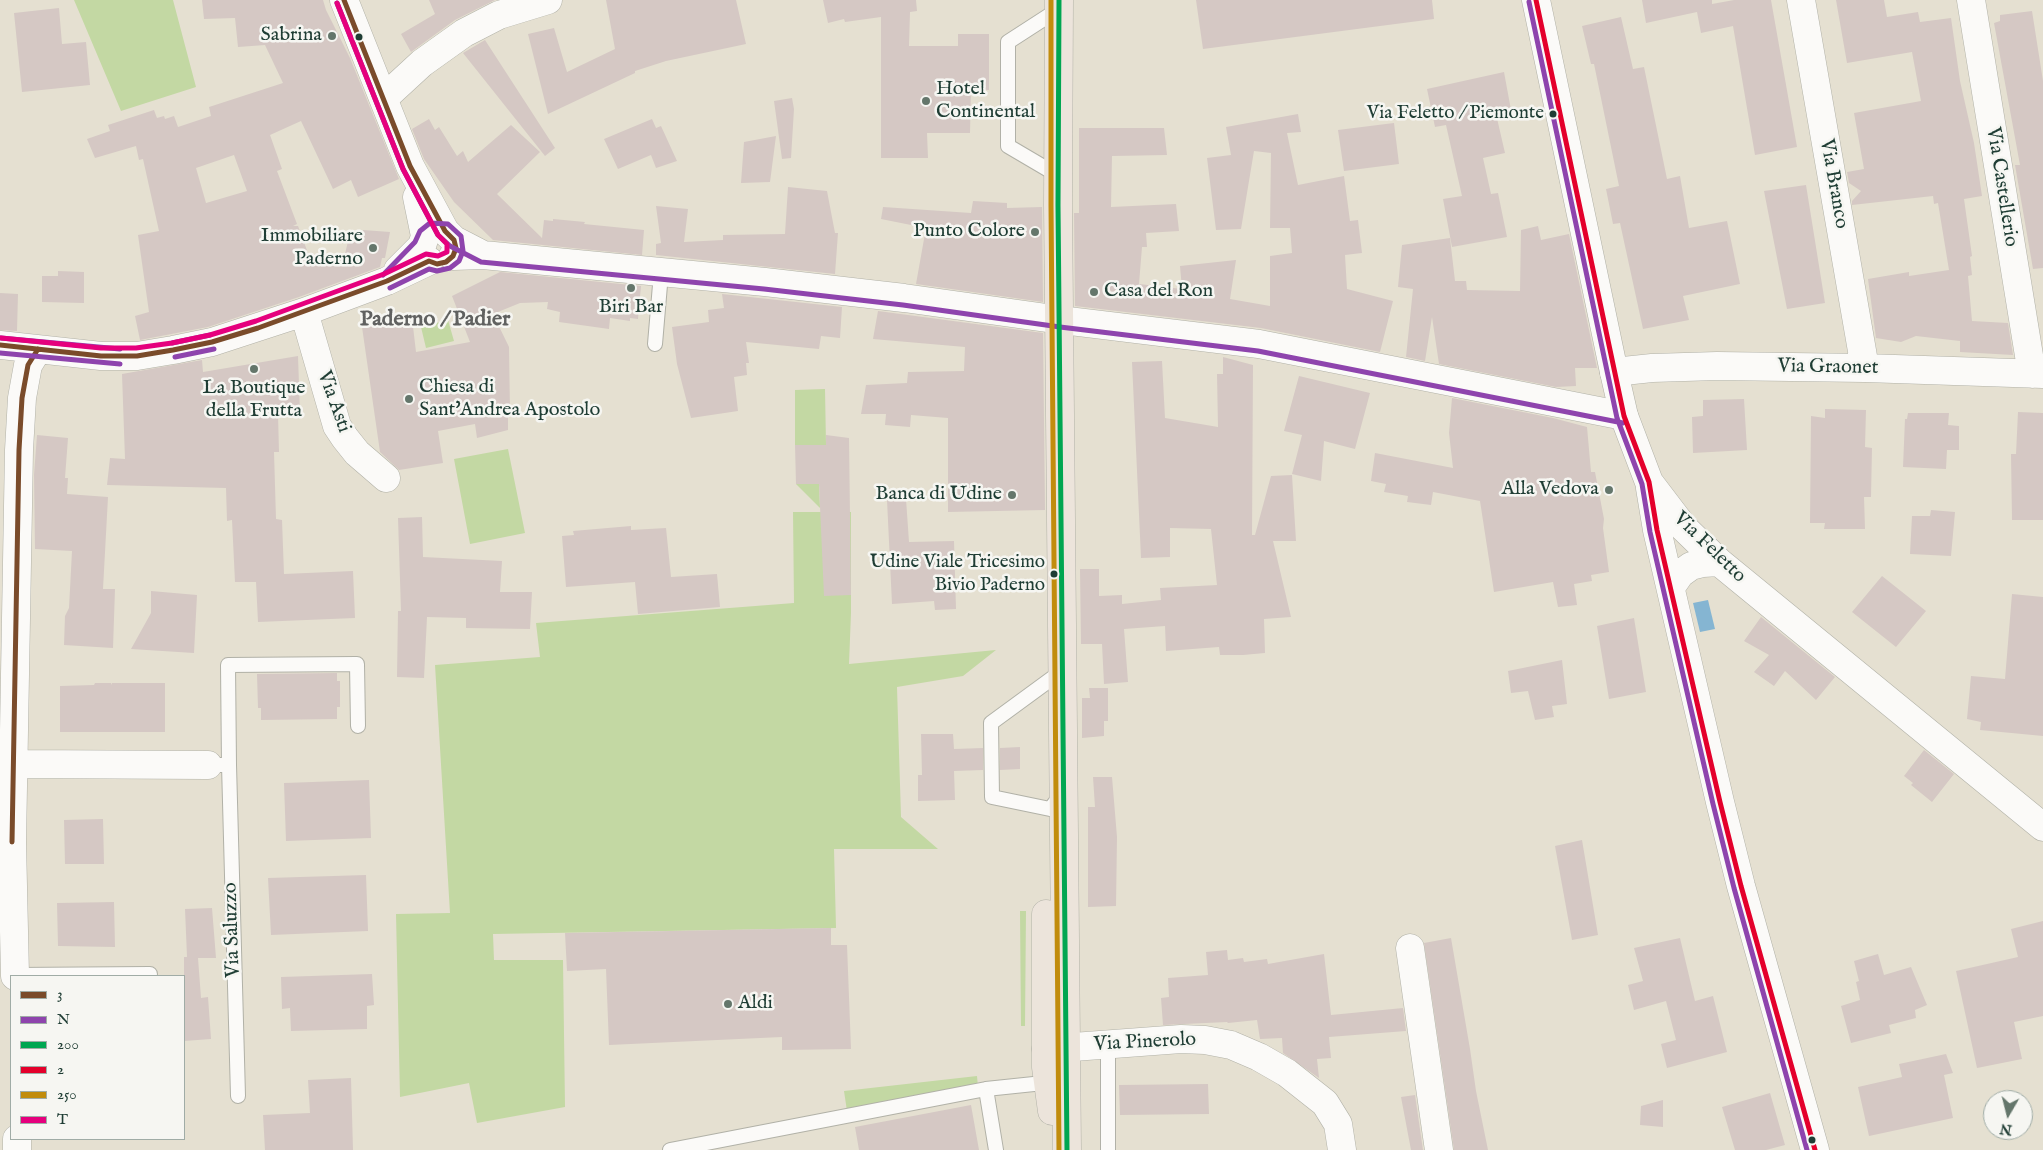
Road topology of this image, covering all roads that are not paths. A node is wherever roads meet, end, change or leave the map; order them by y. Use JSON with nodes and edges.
{"nodes":[{"id":1,"x":344,"y":0,"type":"edge"},
{"id":2,"x":548,"y":0,"type":"edge"},
{"id":3,"x":1536,"y":0,"type":"edge"},
{"id":4,"x":1801,"y":0,"type":"edge"},
{"id":5,"x":1971,"y":0,"type":"edge"},
{"id":6,"x":1059,"y":4,"type":"edge"},
{"id":7,"x":384,"y":98,"type":"junction"},
{"id":8,"x":1059,"y":176,"type":"junction"},
{"id":9,"x":438,"y":245,"type":"junction"},
{"id":10,"x":661,"y":274,"type":"junction"},
{"id":11,"x":304,"y":312,"type":"junction"},
{"id":12,"x":1061,"y":320,"type":"junction"},
{"id":13,"x":656,"y":344,"type":"dead end"},
{"id":14,"x":0,"y":345,"type":"edge"},
{"id":15,"x":38,"y":350,"type":"junction"},
{"id":16,"x":1865,"y":368,"type":"junction"},
{"id":17,"x":1614,"y":372,"type":"junction"},
{"id":18,"x":2038,"y":374,"type":"edge"},
{"id":19,"x":1624,"y":416,"type":"junction"},
{"id":20,"x":386,"y":478,"type":"dead end"},
{"id":21,"x":1649,"y":482,"type":"junction"},
{"id":22,"x":9,"y":550,"type":"edge"},
{"id":23,"x":1719,"y":562,"type":"junction"},
{"id":24,"x":1671,"y":587,"type":"junction"},
{"id":25,"x":1062,"y":671,"type":"junction"},
{"id":26,"x":7,"y":702,"type":"edge"},
{"id":27,"x":358,"y":726,"type":"dead end"},
{"id":28,"x":14,"y":764,"type":"junction"},
{"id":29,"x":218,"y":765,"type":"junction"},
{"id":30,"x":1057,"y":800,"type":"junction"},
{"id":31,"x":2043,"y":827,"type":"edge"},
{"id":32,"x":6,"y":849,"type":"edge"},
{"id":33,"x":1410,"y":948,"type":"dead end"},
{"id":34,"x":150,"y":974,"type":"dead end"},
{"id":35,"x":15,"y":975,"type":"edge"},
{"id":36,"x":1108,"y":1045,"type":"junction"},
{"id":37,"x":1056,"y":1048,"type":"junction"},
{"id":38,"x":1057,"y":1081,"type":"junction"},
{"id":39,"x":986,"y":1089,"type":"junction"},
{"id":40,"x":238,"y":1096,"type":"dead end"},
{"id":41,"x":1809,"y":1149,"type":"edge"},
{"id":42,"x":670,"y":1150,"type":"edge"},
{"id":43,"x":996,"y":1150,"type":"edge"},
{"id":44,"x":1058,"y":1150,"type":"edge"},
{"id":45,"x":1067,"y":1150,"type":"edge"},
{"id":46,"x":1108,"y":1150,"type":"edge"},
{"id":47,"x":1342,"y":1150,"type":"edge"},
{"id":48,"x":1439,"y":1150,"type":"edge"}],
"edges":[{"from":1,"to":7,"type":"street"},
{"from":2,"to":7,"type":"street"},
{"from":3,"to":17,"type":"street","name":"Via Feletto"},
{"from":4,"to":16,"type":"street","name":"Via Branco"},
{"from":5,"to":18,"type":"street","name":"Via Castellerio"},
{"from":6,"to":8,"type":"main road"},
{"from":6,"to":8,"type":"lane"},
{"from":7,"to":9,"type":"street"},
{"from":8,"to":12,"type":"main road"},
{"from":9,"to":10,"type":"street"},
{"from":9,"to":11,"type":"street"},
{"from":10,"to":12,"type":"street"},
{"from":10,"to":13,"type":"lane"},
{"from":11,"to":15,"type":"street"},
{"from":11,"to":20,"type":"street","name":"Via Asti"},
{"from":12,"to":19,"type":"street"},
{"from":12,"to":25,"type":"main road"},
{"from":14,"to":15,"type":"street"},
{"from":15,"to":22,"type":"street"},
{"from":16,"to":17,"type":"street","name":"Via Graonet"},
{"from":16,"to":18,"type":"street","name":"Via Graonet"},
{"from":17,"to":19,"type":"street","name":"Via Feletto"},
{"from":19,"to":21,"type":"street","name":"Via Feletto"},
{"from":21,"to":23,"type":"street","name":"Via Feletto"},
{"from":21,"to":24,"type":"street"},
{"from":22,"to":26,"type":"street"},
{"from":23,"to":24,"type":"street"},
{"from":23,"to":31,"type":"street","name":"Via Feletto"},
{"from":24,"to":41,"type":"street"},
{"from":25,"to":30,"type":"main road"},
{"from":25,"to":30,"type":"lane"},
{"from":26,"to":28,"type":"street"},
{"from":27,"to":29,"type":"lane","name":"Via Saluzzo"},
{"from":28,"to":29,"type":"street"},
{"from":28,"to":32,"type":"street"},
{"from":29,"to":40,"type":"lane","name":"Via Saluzzo"},
{"from":30,"to":37,"type":"main road"},
{"from":32,"to":35,"type":"street"},
{"from":33,"to":48,"type":"street"},
{"from":34,"to":35,"type":"lane"},
{"from":36,"to":37,"type":"street","name":"Via Pinerolo"},
{"from":36,"to":46,"type":"lane"},
{"from":36,"to":47,"type":"street","name":"Via Pinerolo"},
{"from":37,"to":38,"type":"main road"},
{"from":38,"to":39,"type":"lane"},
{"from":38,"to":44,"type":"main road"},
{"from":38,"to":45,"type":"main road"},
{"from":39,"to":42,"type":"lane"},
{"from":39,"to":43,"type":"lane"}]}
